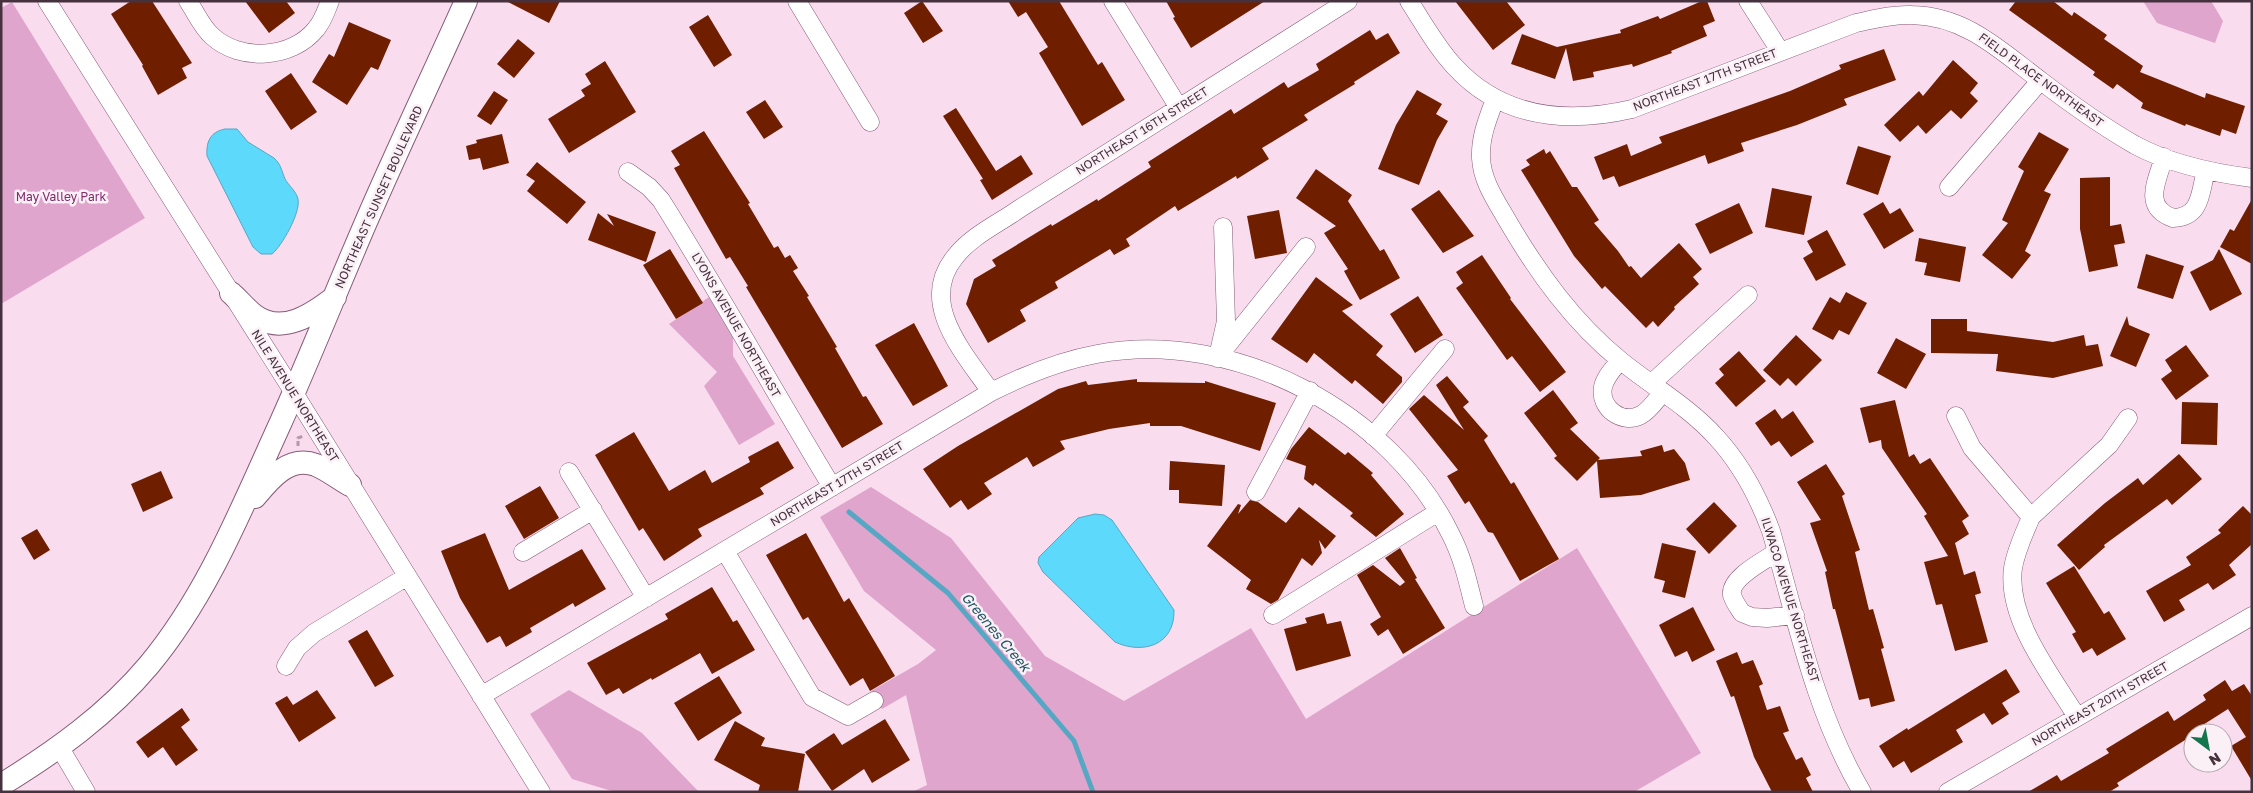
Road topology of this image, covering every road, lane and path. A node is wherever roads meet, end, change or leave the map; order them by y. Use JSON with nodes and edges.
{"nodes":[{"id":1,"x":47,"y":1,"type":"edge"},
{"id":2,"x":188,"y":1,"type":"edge"},
{"id":3,"x":330,"y":1,"type":"edge"},
{"id":4,"x":466,"y":1,"type":"edge"},
{"id":5,"x":796,"y":1,"type":"edge"},
{"id":6,"x":1113,"y":1,"type":"edge"},
{"id":7,"x":1348,"y":1,"type":"edge"},
{"id":8,"x":1409,"y":1,"type":"edge"},
{"id":9,"x":1748,"y":1,"type":"edge"},
{"id":10,"x":1889,"y":8,"type":"edge"},
{"id":11,"x":1925,"y":11,"type":"edge"},
{"id":12,"x":1780,"y":51,"type":"junction"},
{"id":13,"x":2040,"y":81,"type":"junction"},
{"id":14,"x":1495,"y":99,"type":"junction"},
{"id":15,"x":1179,"y":108,"type":"junction"},
{"id":16,"x":870,"y":122,"type":"dead end"},
{"id":17,"x":2164,"y":157,"type":"junction"},
{"id":18,"x":2206,"y":170,"type":"junction"},
{"id":19,"x":628,"y":172,"type":"dead end"},
{"id":20,"x":2252,"y":178,"type":"edge"},
{"id":21,"x":1950,"y":187,"type":"dead end"},
{"id":22,"x":1223,"y":227,"type":"dead end"},
{"id":23,"x":1306,"y":247,"type":"dead end"},
{"id":24,"x":231,"y":293,"type":"junction"},
{"id":25,"x":1748,"y":295,"type":"dead end"},
{"id":26,"x":336,"y":296,"type":"junction"},
{"id":27,"x":1445,"y":348,"type":"dead end"},
{"id":28,"x":1217,"y":358,"type":"junction"},
{"id":29,"x":1620,"y":360,"type":"junction"},
{"id":30,"x":1657,"y":387,"type":"junction"},
{"id":31,"x":1310,"y":390,"type":"junction"},
{"id":32,"x":991,"y":392,"type":"junction"},
{"id":33,"x":294,"y":393,"type":"junction"},
{"id":34,"x":1956,"y":416,"type":"dead end"},
{"id":35,"x":2128,"y":418,"type":"dead end"},
{"id":36,"x":1373,"y":436,"type":"junction"},
{"id":37,"x":570,"y":472,"type":"dead end"},
{"id":38,"x":350,"y":485,"type":"junction"},
{"id":39,"x":832,"y":487,"type":"junction"},
{"id":40,"x":1256,"y":492,"type":"dead end"},
{"id":41,"x":592,"y":510,"type":"junction"},
{"id":42,"x":1438,"y":512,"type":"junction"},
{"id":43,"x":239,"y":514,"type":"junction"},
{"id":44,"x":2030,"y":517,"type":"junction"},
{"id":45,"x":725,"y":551,"type":"junction"},
{"id":46,"x":523,"y":552,"type":"dead end"},
{"id":47,"x":1777,"y":552,"type":"junction"},
{"id":48,"x":406,"y":577,"type":"junction"},
{"id":49,"x":646,"y":598,"type":"junction"},
{"id":50,"x":1474,"y":606,"type":"dead end"},
{"id":51,"x":1273,"y":615,"type":"dead end"},
{"id":52,"x":1795,"y":615,"type":"junction"},
{"id":53,"x":2251,"y":620,"type":"edge"},
{"id":54,"x":286,"y":666,"type":"dead end"},
{"id":55,"x":481,"y":696,"type":"junction"},
{"id":56,"x":874,"y":701,"type":"dead end"},
{"id":57,"x":2077,"y":717,"type":"junction"},
{"id":58,"x":60,"y":748,"type":"junction"},
{"id":59,"x":1,"y":785,"type":"edge"},
{"id":60,"x":86,"y":792,"type":"edge"},
{"id":61,"x":541,"y":792,"type":"edge"},
{"id":62,"x":1862,"y":792,"type":"edge"},
{"id":63,"x":1948,"y":792,"type":"edge"}],
"edges":[{"from":1,"to":24,"type":"street","name":"NILE AVENUE NORTHEAST"},
{"from":2,"to":3,"type":"street"},
{"from":4,"to":26,"type":"main road","name":"NORTHEAST SUNSET BOULEVARD"},
{"from":5,"to":16,"type":"street"},
{"from":6,"to":15,"type":"street"},
{"from":7,"to":15,"type":"street","name":"NORTHEAST 16TH STREET"},
{"from":8,"to":14,"type":"street"},
{"from":9,"to":12,"type":"street"},
{"from":10,"to":11,"type":"street","name":"NORTHEAST 17TH STREET"},
{"from":10,"to":12,"type":"street","name":"NORTHEAST 17TH STREET"},
{"from":11,"to":13,"type":"street","name":"FIELD PLACE NORTHEAST"},
{"from":12,"to":14,"type":"street","name":"NORTHEAST 17TH STREET"},
{"from":13,"to":17,"type":"street","name":"FIELD PLACE NORTHEAST"},
{"from":13,"to":21,"type":"street"},
{"from":14,"to":29,"type":"street","name":"ILWACO AVENUE NORTHEAST"},
{"from":15,"to":32,"type":"street","name":"NORTHEAST 16TH STREET"},
{"from":17,"to":18,"type":"street","name":"FIELD PLACE NORTHEAST"},
{"from":17,"to":18,"type":"street"},
{"from":18,"to":20,"type":"street","name":"FIELD PLACE NORTHEAST"},
{"from":19,"to":39,"type":"street","name":"LYONS AVENUE NORTHEAST"},
{"from":22,"to":28,"type":"street"},
{"from":23,"to":28,"type":"street"},
{"from":24,"to":26,"type":"main road"},
{"from":24,"to":33,"type":"street","name":"NILE AVENUE NORTHEAST"},
{"from":25,"to":30,"type":"street"},
{"from":26,"to":33,"type":"main road","name":"NORTHEAST SUNSET BOULEVARD"},
{"from":27,"to":36,"type":"street"},
{"from":28,"to":31,"type":"street","name":"NORTHEAST 17TH STREET"},
{"from":28,"to":32,"type":"street","name":"NORTHEAST 17TH STREET"},
{"from":29,"to":30,"type":"street","name":"ILWACO AVENUE NORTHEAST"},
{"from":29,"to":30,"type":"street"},
{"from":30,"to":47,"type":"street","name":"ILWACO AVENUE NORTHEAST"},
{"from":31,"to":36,"type":"street","name":"NORTHEAST 17TH STREET"},
{"from":31,"to":40,"type":"street"},
{"from":32,"to":39,"type":"street","name":"NORTHEAST 17TH STREET"},
{"from":33,"to":38,"type":"street","name":"NILE AVENUE NORTHEAST"},
{"from":33,"to":43,"type":"main road","name":"NORTHEAST SUNSET BOULEVARD"},
{"from":34,"to":44,"type":"street"},
{"from":35,"to":44,"type":"street"},
{"from":36,"to":42,"type":"street","name":"NORTHEAST 17TH STREET"},
{"from":37,"to":41,"type":"street"},
{"from":38,"to":43,"type":"main road"},
{"from":38,"to":48,"type":"street","name":"NILE AVENUE NORTHEAST"},
{"from":39,"to":45,"type":"street","name":"NORTHEAST 17TH STREET"},
{"from":41,"to":46,"type":"street"},
{"from":41,"to":49,"type":"street"},
{"from":42,"to":50,"type":"street","name":"NORTHEAST 17TH STREET"},
{"from":42,"to":51,"type":"street"},
{"from":43,"to":58,"type":"main road"},
{"from":44,"to":57,"type":"street"},
{"from":45,"to":49,"type":"street","name":"NORTHEAST 17TH STREET"},
{"from":45,"to":56,"type":"street"},
{"from":47,"to":52,"type":"street","name":"ILWACO AVENUE NORTHEAST"},
{"from":47,"to":52,"type":"street"},
{"from":48,"to":54,"type":"street"},
{"from":48,"to":55,"type":"street","name":"NILE AVENUE NORTHEAST"},
{"from":49,"to":55,"type":"street","name":"NORTHEAST 17TH STREET"},
{"from":52,"to":62,"type":"street","name":"ILWACO AVENUE NORTHEAST"},
{"from":53,"to":57,"type":"street","name":"NORTHEAST 20TH STREET"},
{"from":55,"to":61,"type":"street","name":"NILE AVENUE NORTHEAST"},
{"from":57,"to":63,"type":"street","name":"NORTHEAST 20TH STREET"},
{"from":58,"to":59,"type":"main road"},
{"from":58,"to":60,"type":"street"}]}
